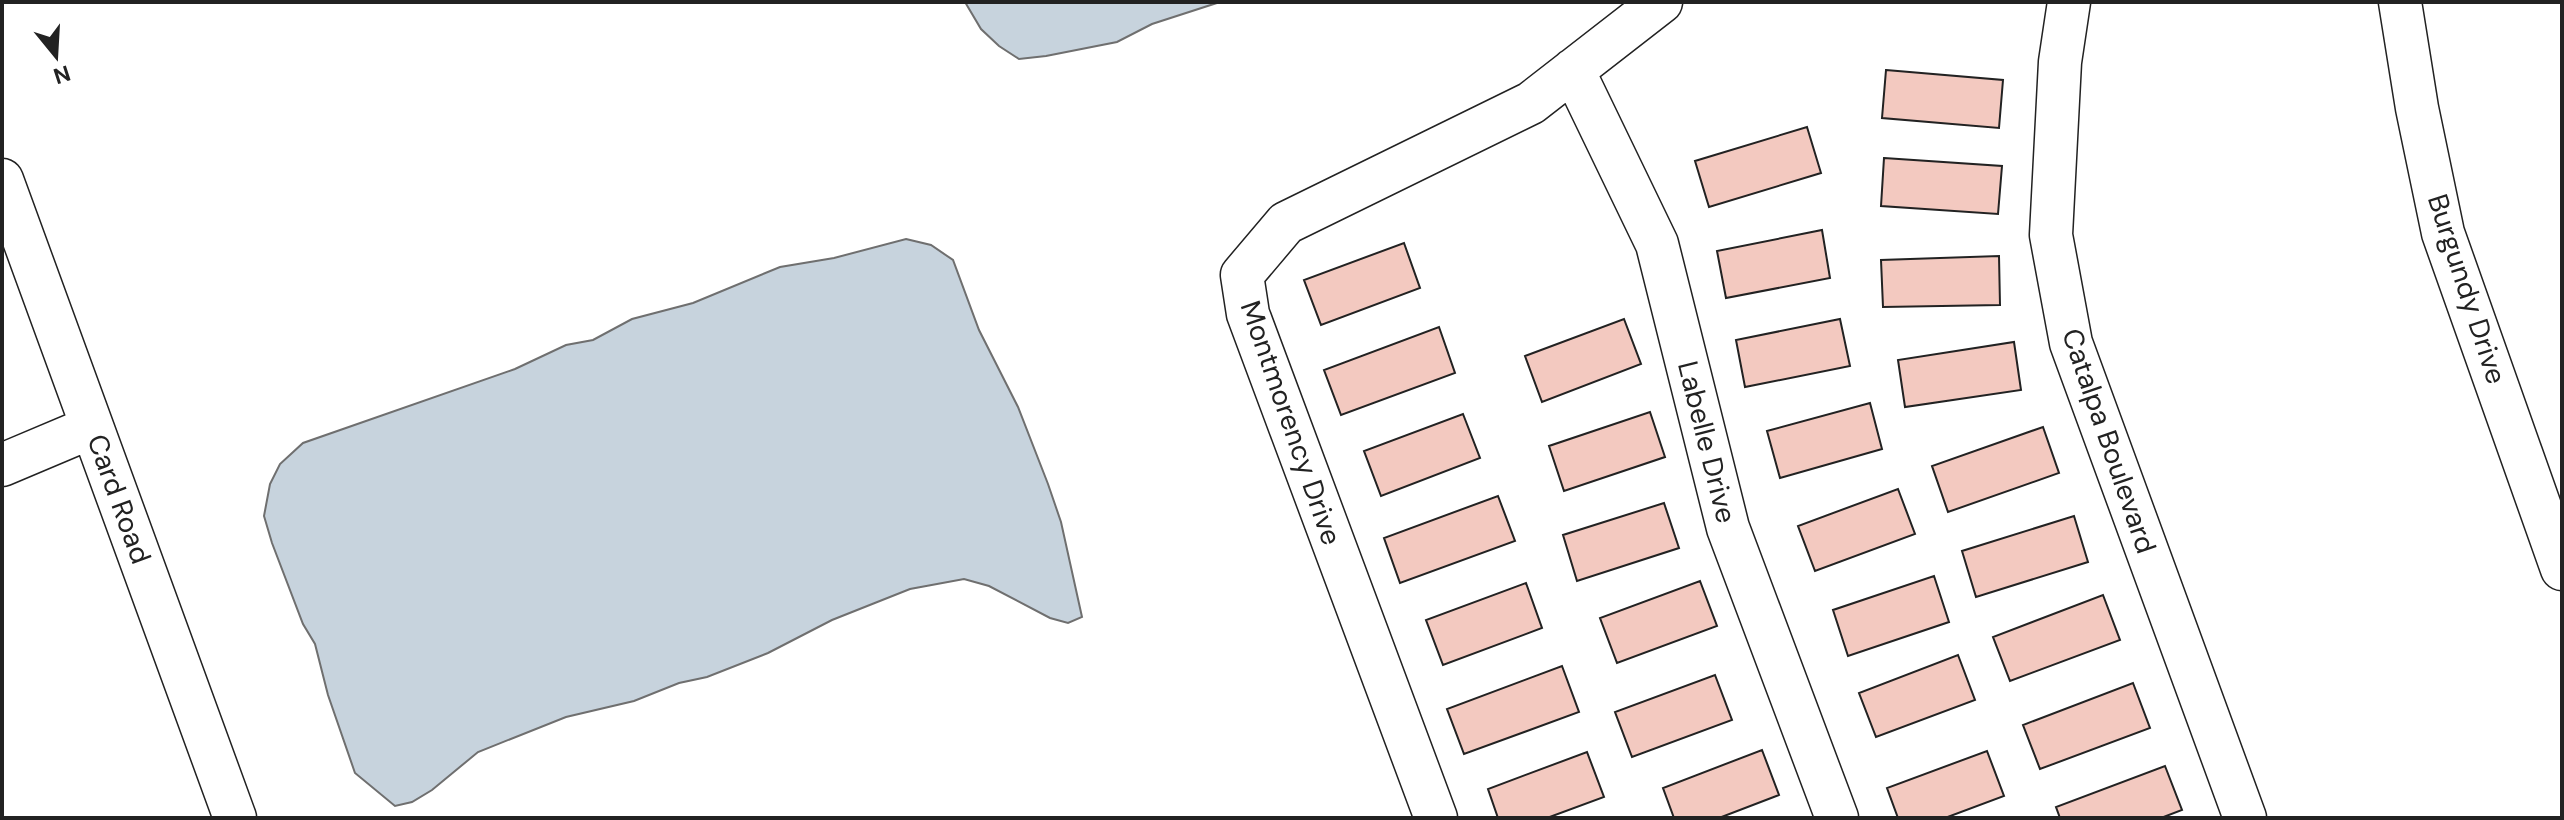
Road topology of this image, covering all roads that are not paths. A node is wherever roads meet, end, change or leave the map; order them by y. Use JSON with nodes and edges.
{"nodes":[{"id":1,"x":1661,"y":2,"type":"edge"},
{"id":2,"x":2069,"y":2,"type":"edge"},
{"id":3,"x":2400,"y":2,"type":"edge"},
{"id":4,"x":1573,"y":70,"type":"junction"},
{"id":5,"x":2,"y":180,"type":"edge"},
{"id":6,"x":92,"y":427,"type":"junction"},
{"id":7,"x":2,"y":465,"type":"edge"},
{"id":8,"x":2562,"y":569,"type":"edge"},
{"id":9,"x":235,"y":818,"type":"edge"},
{"id":10,"x":1436,"y":818,"type":"edge"},
{"id":11,"x":1837,"y":818,"type":"edge"},
{"id":12,"x":2245,"y":818,"type":"edge"}],
"edges":[{"from":1,"to":4,"type":"street","name":"Montmorency Drive"},
{"from":2,"to":12,"type":"street","name":"Catalpa Boulevard"},
{"from":3,"to":8,"type":"street","name":"Burgundy Drive"},
{"from":4,"to":10,"type":"street","name":"Montmorency Drive"},
{"from":4,"to":11,"type":"street","name":"Labelle Drive"},
{"from":5,"to":6,"type":"street","name":"Card Road"},
{"from":6,"to":7,"type":"street"},
{"from":6,"to":9,"type":"street","name":"Card Road"}]}
